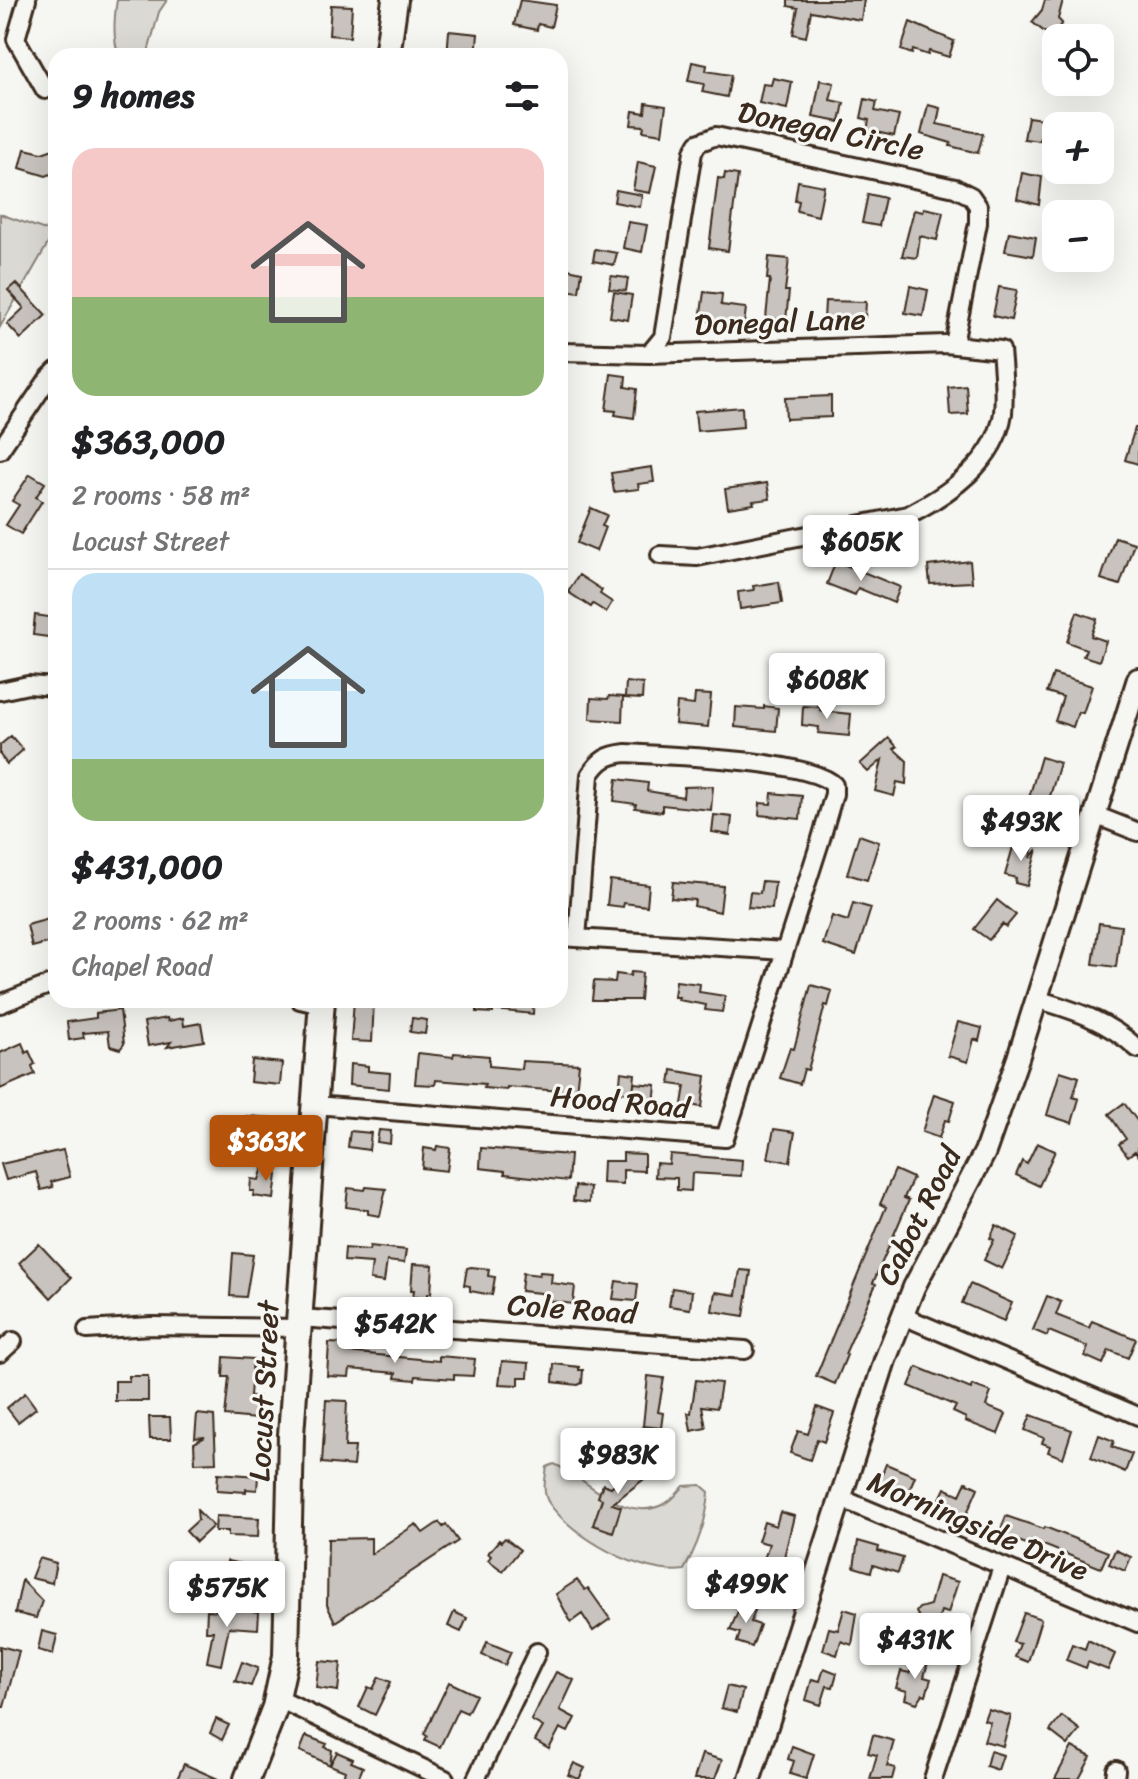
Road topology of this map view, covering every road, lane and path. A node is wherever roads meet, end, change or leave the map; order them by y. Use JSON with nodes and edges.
{"nodes":[{"id":1,"x":27,"y":0,"type":"edge"},
{"id":2,"x":395,"y":0,"type":"edge"},
{"id":3,"x":8,"y":38,"type":"edge"},
{"id":4,"x":388,"y":48,"type":"edge"},
{"id":5,"x":45,"y":90,"type":"dead end"},
{"id":6,"x":954,"y":344,"type":"junction"},
{"id":7,"x":568,"y":352,"type":"edge"},
{"id":8,"x":649,"y":354,"type":"junction"},
{"id":9,"x":48,"y":379,"type":"edge"},
{"id":10,"x":0,"y":450,"type":"edge"},
{"id":11,"x":660,"y":555,"type":"dead end"},
{"id":12,"x":1138,"y":679,"type":"edge"},
{"id":13,"x":48,"y":686,"type":"edge"},
{"id":14,"x":0,"y":691,"type":"edge"},
{"id":15,"x":1095,"y":815,"type":"junction"},
{"id":16,"x":1138,"y":832,"type":"edge"},
{"id":17,"x":568,"y":937,"type":"edge"},
{"id":18,"x":577,"y":938,"type":"junction"},
{"id":19,"x":785,"y":951,"type":"junction"},
{"id":20,"x":48,"y":985,"type":"edge"},
{"id":21,"x":1036,"y":999,"type":"junction"},
{"id":22,"x":0,"y":1004,"type":"edge"},
{"id":23,"x":314,"y":1008,"type":"edge"},
{"id":24,"x":1138,"y":1049,"type":"edge"},
{"id":25,"x":315,"y":1105,"type":"junction"},
{"id":26,"x":903,"y":1316,"type":"junction"},
{"id":27,"x":300,"y":1323,"type":"junction"},
{"id":28,"x":87,"y":1330,"type":"dead end"},
{"id":29,"x":13,"y":1341,"type":"dead end"},
{"id":30,"x":745,"y":1350,"type":"dead end"},
{"id":31,"x":0,"y":1353,"type":"edge"},
{"id":32,"x":1138,"y":1416,"type":"edge"},
{"id":33,"x":840,"y":1498,"type":"junction"},
{"id":34,"x":1002,"y":1567,"type":"junction"},
{"id":35,"x":1138,"y":1623,"type":"edge"},
{"id":36,"x":537,"y":1652,"type":"dead end"},
{"id":37,"x":277,"y":1698,"type":"junction"},
{"id":38,"x":247,"y":1779,"type":"edge"},
{"id":39,"x":445,"y":1779,"type":"edge"},
{"id":40,"x":476,"y":1779,"type":"edge"},
{"id":41,"x":750,"y":1779,"type":"edge"},
{"id":42,"x":933,"y":1779,"type":"edge"}],
"edges":[{"from":1,"to":3,"type":"street"},
{"from":2,"to":4,"type":"main road"},
{"from":3,"to":5,"type":"street"},
{"from":6,"to":8,"type":"street","name":"Donegal Lane"},
{"from":6,"to":8,"type":"street","name":"Donegal Circle"},
{"from":6,"to":11,"type":"street","name":"Donegal Lane"},
{"from":7,"to":8,"type":"street","name":"Donegal Lane"},
{"from":9,"to":10,"type":"street"},
{"from":12,"to":15,"type":"street","name":"Cabot Road"},
{"from":13,"to":14,"type":"street"},
{"from":15,"to":16,"type":"street"},
{"from":15,"to":21,"type":"street","name":"Cabot Road"},
{"from":17,"to":18,"type":"street"},
{"from":18,"to":19,"type":"street"},
{"from":18,"to":19,"type":"street"},
{"from":19,"to":25,"type":"street","name":"Hood Road"},
{"from":20,"to":22,"type":"street"},
{"from":21,"to":24,"type":"street"},
{"from":21,"to":26,"type":"street","name":"Cabot Road"},
{"from":23,"to":25,"type":"main road","name":"Locust Street"},
{"from":25,"to":27,"type":"main road","name":"Locust Street"},
{"from":26,"to":32,"type":"street"},
{"from":26,"to":33,"type":"street","name":"Cabot Road"},
{"from":27,"to":28,"type":"street","name":"Cole Road"},
{"from":27,"to":30,"type":"street","name":"Cole Road"},
{"from":27,"to":37,"type":"main road","name":"Locust Street"},
{"from":29,"to":31,"type":"street"},
{"from":33,"to":34,"type":"street","name":"Morningside Drive"},
{"from":33,"to":41,"type":"street","name":"Cabot Road"},
{"from":34,"to":35,"type":"street","name":"Morningside Drive"},
{"from":34,"to":42,"type":"street"},
{"from":36,"to":40,"type":"street"},
{"from":37,"to":38,"type":"main road","name":"Locust Street"},
{"from":37,"to":39,"type":"street"}]}
